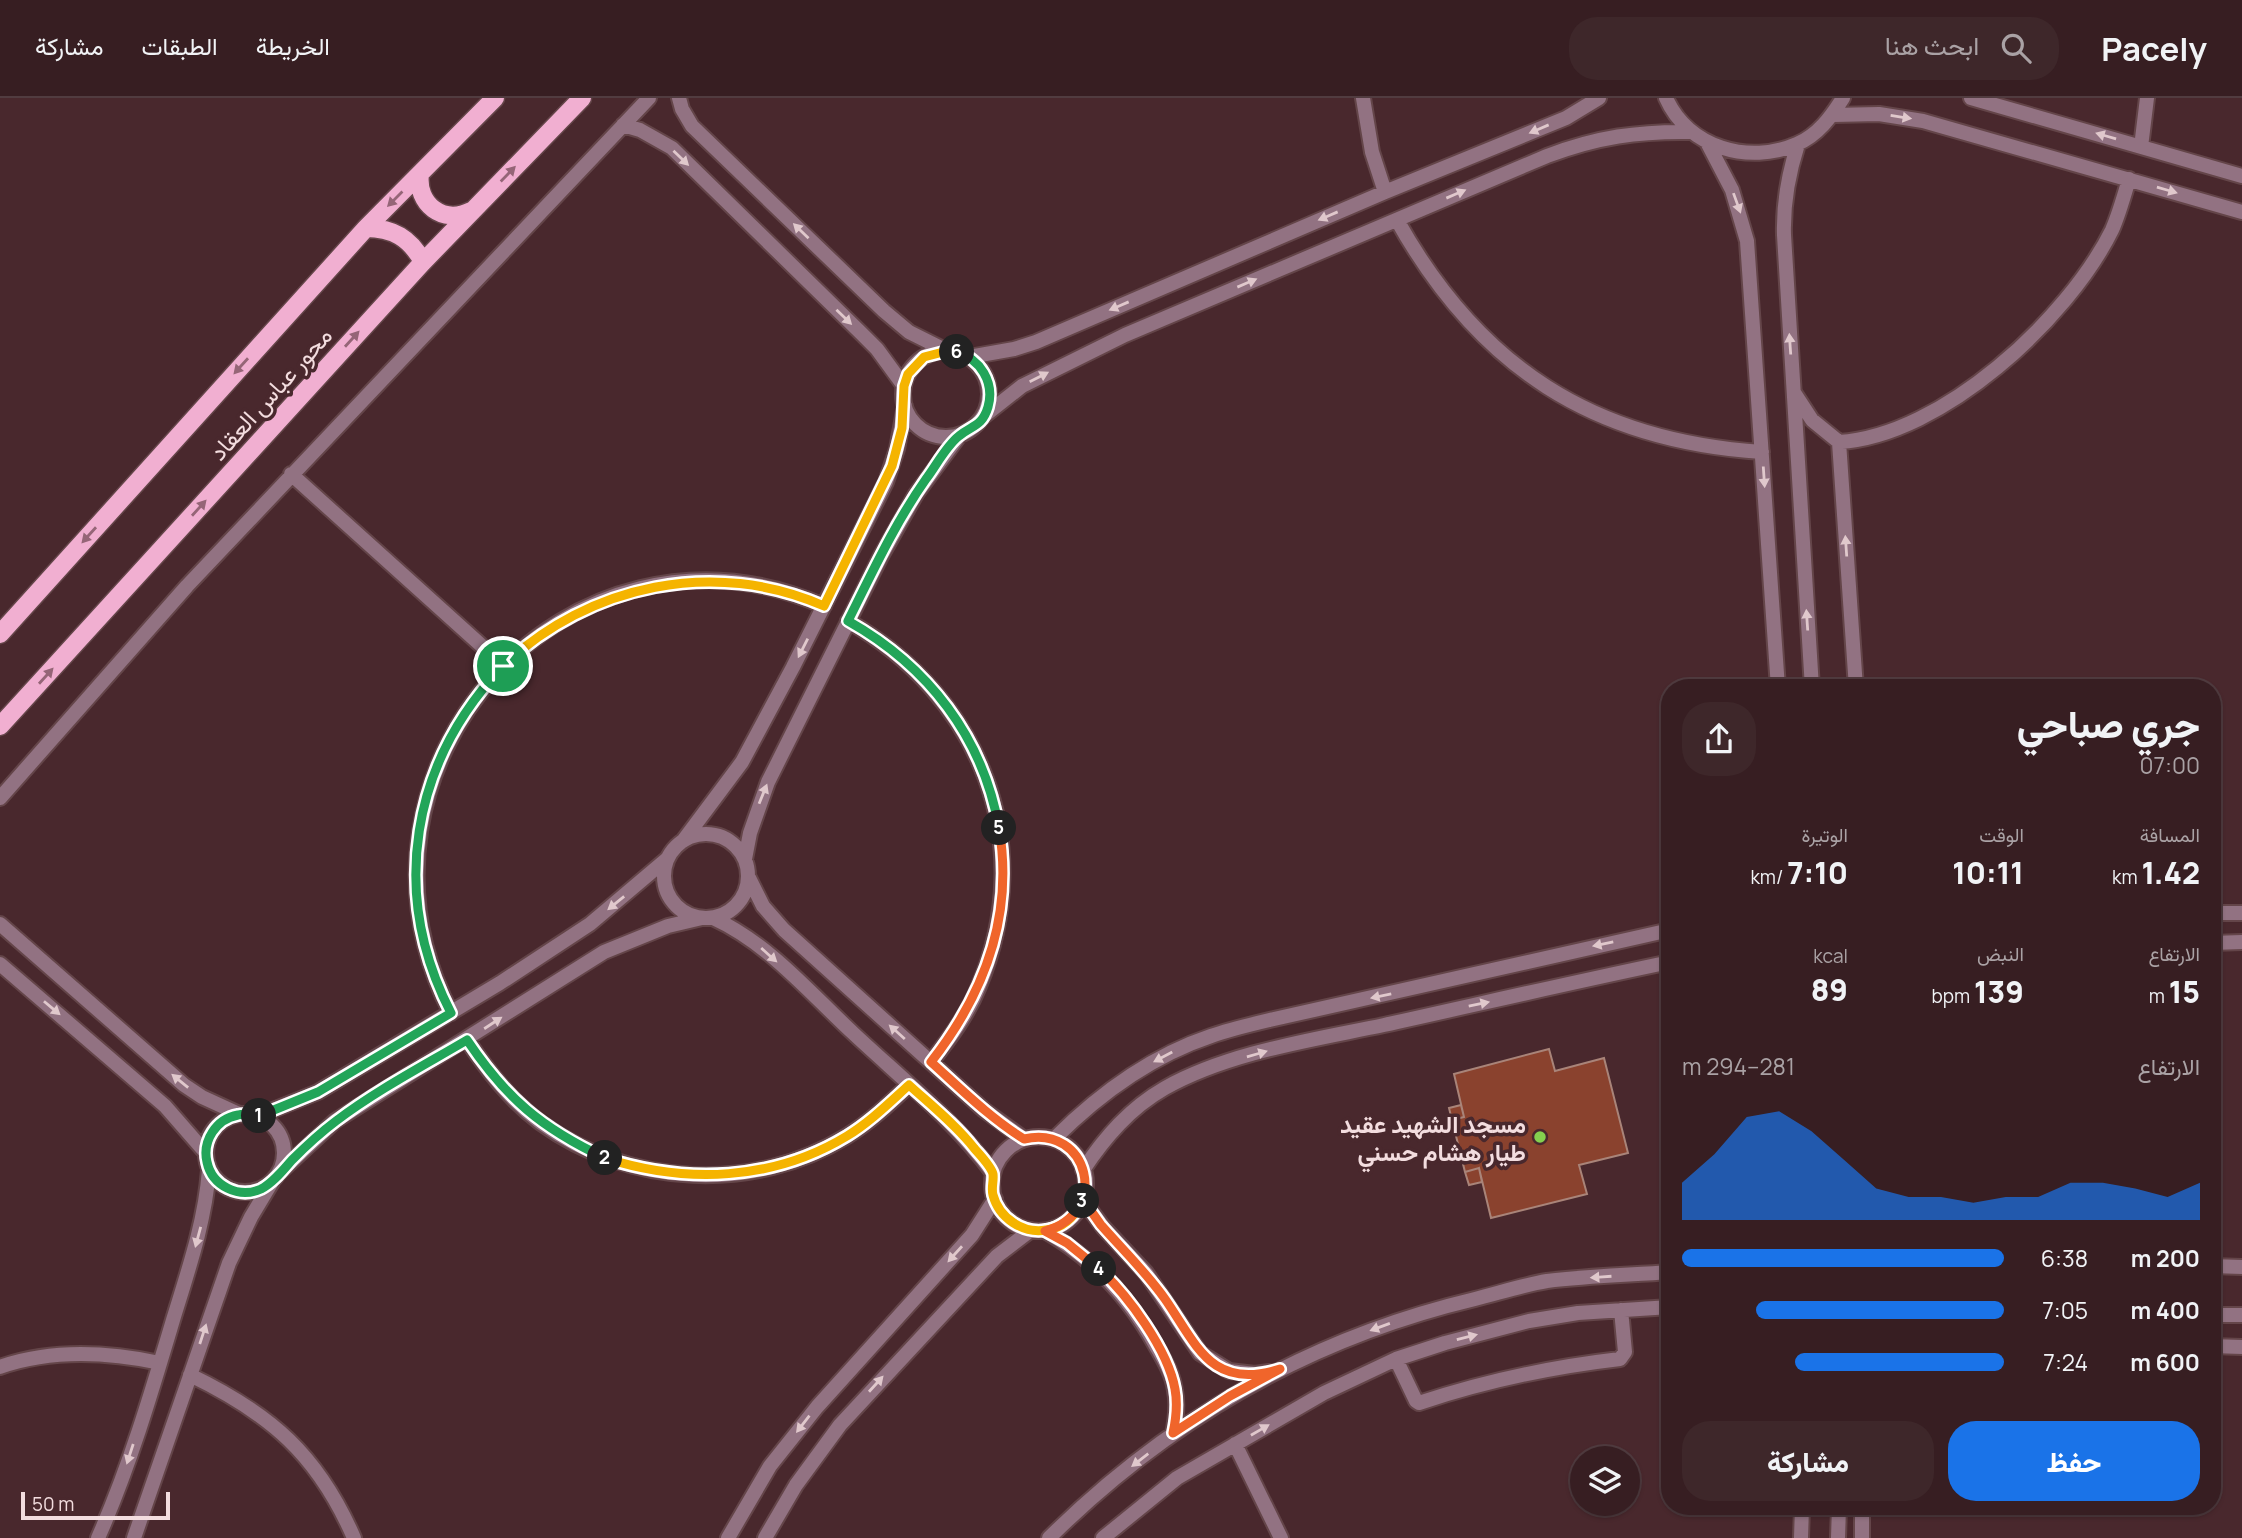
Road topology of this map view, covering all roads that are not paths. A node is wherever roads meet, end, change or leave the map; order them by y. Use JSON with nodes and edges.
{"nodes":[{"id":1,"x":495,"y":98,"type":"edge"},
{"id":2,"x":582,"y":98,"type":"edge"},
{"id":3,"x":649,"y":98,"type":"edge"},
{"id":4,"x":679,"y":98,"type":"edge"},
{"id":5,"x":1363,"y":98,"type":"edge"},
{"id":6,"x":1599,"y":98,"type":"edge"},
{"id":7,"x":1666,"y":98,"type":"edge"},
{"id":8,"x":1843,"y":98,"type":"edge"},
{"id":9,"x":1971,"y":98,"type":"edge"},
{"id":10,"x":2147,"y":98,"type":"edge"},
{"id":11,"x":1833,"y":115,"type":"junction"},
{"id":12,"x":622,"y":125,"type":"junction"},
{"id":13,"x":1692,"y":132,"type":"junction"},
{"id":14,"x":1707,"y":142,"type":"junction"},
{"id":15,"x":1798,"y":144,"type":"junction"},
{"id":16,"x":2141,"y":146,"type":"junction"},
{"id":17,"x":420,"y":174,"type":"junction"},
{"id":18,"x":2242,"y":176,"type":"edge"},
{"id":19,"x":2130,"y":179,"type":"junction"},
{"id":20,"x":1385,"y":192,"type":"junction"},
{"id":21,"x":473,"y":210,"type":"junction"},
{"id":22,"x":2242,"y":212,"type":"edge"},
{"id":23,"x":1397,"y":220,"type":"junction"},
{"id":24,"x":366,"y":228,"type":"junction"},
{"id":25,"x":424,"y":261,"type":"junction"},
{"id":26,"x":947,"y":351,"type":"junction"},
{"id":27,"x":968,"y":357,"type":"junction"},
{"id":28,"x":904,"y":386,"type":"junction"},
{"id":29,"x":1793,"y":390,"type":"junction"},
{"id":30,"x":905,"y":406,"type":"junction"},
{"id":31,"x":984,"y":416,"type":"junction"},
{"id":32,"x":959,"y":436,"type":"junction"},
{"id":33,"x":1839,"y":442,"type":"junction"},
{"id":34,"x":1762,"y":452,"type":"junction"},
{"id":35,"x":291,"y":474,"type":"junction"},
{"id":36,"x":824,"y":606,"type":"junction"},
{"id":37,"x":848,"y":621,"type":"junction"},
{"id":38,"x":0,"y":634,"type":"edge"},
{"id":39,"x":503,"y":666,"type":"junction"},
{"id":40,"x":1777,"y":679,"type":"edge"},
{"id":41,"x":1811,"y":679,"type":"edge"},
{"id":42,"x":1855,"y":679,"type":"edge"},
{"id":43,"x":0,"y":726,"type":"edge"},
{"id":44,"x":0,"y":798,"type":"edge"},
{"id":45,"x":682,"y":841,"type":"junction"},
{"id":46,"x":668,"y":858,"type":"junction"},
{"id":47,"x":745,"y":859,"type":"junction"},
{"id":48,"x":748,"y":876,"type":"junction"},
{"id":49,"x":2221,"y":913,"type":"edge"},
{"id":50,"x":2242,"y":913,"type":"edge"},
{"id":51,"x":707,"y":918,"type":"junction"},
{"id":52,"x":0,"y":924,"type":"edge"},
{"id":53,"x":1661,"y":932,"type":"edge"},
{"id":54,"x":2242,"y":942,"type":"edge"},
{"id":55,"x":2221,"y":943,"type":"edge"},
{"id":56,"x":0,"y":964,"type":"edge"},
{"id":57,"x":1661,"y":964,"type":"edge"},
{"id":58,"x":451,"y":1013,"type":"junction"},
{"id":59,"x":467,"y":1040,"type":"junction"},
{"id":60,"x":931,"y":1062,"type":"junction"},
{"id":61,"x":909,"y":1085,"type":"junction"},
{"id":62,"x":239,"y":1115,"type":"junction"},
{"id":63,"x":258,"y":1116,"type":"junction"},
{"id":64,"x":1024,"y":1139,"type":"junction"},
{"id":65,"x":1054,"y":1139,"type":"junction"},
{"id":66,"x":206,"y":1153,"type":"junction"},
{"id":67,"x":209,"y":1170,"type":"junction"},
{"id":68,"x":1083,"y":1170,"type":"junction"},
{"id":69,"x":993,"y":1173,"type":"junction"},
{"id":70,"x":275,"y":1178,"type":"junction"},
{"id":71,"x":995,"y":1199,"type":"junction"},
{"id":72,"x":1083,"y":1200,"type":"junction"},
{"id":73,"x":1038,"y":1230,"type":"junction"},
{"id":74,"x":2221,"y":1266,"type":"edge"},
{"id":75,"x":2242,"y":1267,"type":"edge"},
{"id":76,"x":1661,"y":1273,"type":"edge"},
{"id":77,"x":1661,"y":1308,"type":"edge"},
{"id":78,"x":1621,"y":1310,"type":"junction"},
{"id":79,"x":2221,"y":1315,"type":"edge"},
{"id":80,"x":2242,"y":1315,"type":"edge"},
{"id":81,"x":2221,"y":1346,"type":"edge"},
{"id":82,"x":2242,"y":1347,"type":"edge"},
{"id":83,"x":1396,"y":1359,"type":"junction"},
{"id":84,"x":160,"y":1363,"type":"junction"},
{"id":85,"x":0,"y":1367,"type":"edge"},
{"id":86,"x":1280,"y":1369,"type":"junction"},
{"id":87,"x":190,"y":1375,"type":"junction"},
{"id":88,"x":1173,"y":1433,"type":"junction"},
{"id":89,"x":1236,"y":1444,"type":"junction"},
{"id":90,"x":1802,"y":1515,"type":"edge"},
{"id":91,"x":1839,"y":1515,"type":"edge"},
{"id":92,"x":1862,"y":1515,"type":"edge"},
{"id":93,"x":98,"y":1538,"type":"edge"},
{"id":94,"x":134,"y":1538,"type":"edge"},
{"id":95,"x":354,"y":1538,"type":"edge"},
{"id":96,"x":727,"y":1538,"type":"edge"},
{"id":97,"x":765,"y":1538,"type":"edge"},
{"id":98,"x":1049,"y":1538,"type":"edge"},
{"id":99,"x":1104,"y":1538,"type":"edge"},
{"id":100,"x":1281,"y":1538,"type":"edge"},
{"id":101,"x":1801,"y":1538,"type":"edge"},
{"id":102,"x":1838,"y":1538,"type":"edge"},
{"id":103,"x":1862,"y":1538,"type":"edge"}],
"edges":[{"from":1,"to":17,"type":"main road","name":"محور عباس العقاد"},
{"from":21,"to":2,"type":"main road","name":"محور عباس العقاد","one_way":true},
{"from":3,"to":12,"type":"street"},
{"from":26,"to":4,"type":"street","one_way":true},
{"from":5,"to":20,"type":"street"},
{"from":6,"to":20,"type":"street","one_way":true},
{"from":7,"to":13,"type":"street"},
{"from":8,"to":11,"type":"street"},
{"from":16,"to":9,"type":"street","one_way":true},
{"from":10,"to":16,"type":"street"},
{"from":11,"to":15,"type":"street"},
{"from":11,"to":19,"type":"street","one_way":true},
{"from":12,"to":28,"type":"street","one_way":true},
{"from":12,"to":35,"type":"street"},
{"from":13,"to":14,"type":"street"},
{"from":23,"to":13,"type":"street","one_way":true},
{"from":14,"to":15,"type":"street"},
{"from":14,"to":34,"type":"street","one_way":true},
{"from":29,"to":15,"type":"street","one_way":true},
{"from":16,"to":18,"type":"street"},
{"from":17,"to":21,"type":"main road"},
{"from":17,"to":24,"type":"main road","name":"محور عباس العقاد","one_way":true},
{"from":19,"to":22,"type":"street","one_way":true},
{"from":19,"to":33,"type":"street"},
{"from":20,"to":27,"type":"street","one_way":true},
{"from":21,"to":25,"type":"main road","name":"محور عباس العقاد"},
{"from":31,"to":23,"type":"street","one_way":true},
{"from":23,"to":34,"type":"street"},
{"from":24,"to":25,"type":"main road"},
{"from":24,"to":38,"type":"main road","name":"محور عباس العقاد","one_way":true},
{"from":43,"to":25,"type":"main road","name":"محور عباس العقاد","one_way":true},
{"from":26,"to":27,"type":"street"},
{"from":26,"to":28,"type":"street"},
{"from":27,"to":31,"type":"street"},
{"from":28,"to":30,"type":"street"},
{"from":29,"to":33,"type":"street"},
{"from":41,"to":29,"type":"street","one_way":true},
{"from":30,"to":32,"type":"street"},
{"from":30,"to":36,"type":"street"},
{"from":31,"to":32,"type":"street"},
{"from":32,"to":37,"type":"street"},
{"from":42,"to":33,"type":"street","one_way":true},
{"from":34,"to":40,"type":"street","one_way":true},
{"from":35,"to":39,"type":"street"},
{"from":35,"to":44,"type":"street"},
{"from":36,"to":39,"type":"street"},
{"from":36,"to":45,"type":"street","one_way":true},
{"from":47,"to":37,"type":"street","one_way":true},
{"from":37,"to":60,"type":"street"},
{"from":39,"to":58,"type":"street"},
{"from":45,"to":46,"type":"street"},
{"from":45,"to":47,"type":"street"},
{"from":46,"to":51,"type":"street"},
{"from":46,"to":58,"type":"street","one_way":true},
{"from":47,"to":48,"type":"street"},
{"from":48,"to":51,"type":"street"},
{"from":60,"to":48,"type":"street","one_way":true},
{"from":49,"to":50,"type":"street"},
{"from":59,"to":51,"type":"street","one_way":true},
{"from":51,"to":61,"type":"street","one_way":true},
{"from":62,"to":52,"type":"street","one_way":true},
{"from":53,"to":65,"type":"street","one_way":true},
{"from":54,"to":55,"type":"street"},
{"from":56,"to":66,"type":"street","one_way":true},
{"from":68,"to":57,"type":"street","one_way":true},
{"from":58,"to":63,"type":"street"},
{"from":59,"to":61,"type":"street"},
{"from":59,"to":70,"type":"street"},
{"from":60,"to":64,"type":"street"},
{"from":61,"to":69,"type":"street"},
{"from":62,"to":63,"type":"street"},
{"from":62,"to":66,"type":"street"},
{"from":63,"to":70,"type":"street"},
{"from":64,"to":65,"type":"street"},
{"from":64,"to":69,"type":"street"},
{"from":65,"to":68,"type":"street"},
{"from":66,"to":67,"type":"street"},
{"from":67,"to":70,"type":"street"},
{"from":67,"to":84,"type":"street","one_way":true},
{"from":68,"to":72,"type":"street"},
{"from":69,"to":71,"type":"street"},
{"from":87,"to":70,"type":"street","one_way":true},
{"from":71,"to":73,"type":"street"},
{"from":71,"to":96,"type":"street","one_way":true},
{"from":72,"to":73,"type":"street"},
{"from":72,"to":86,"type":"street"},
{"from":73,"to":88,"type":"street"},
{"from":97,"to":73,"type":"street","one_way":true},
{"from":74,"to":75,"type":"street"},
{"from":76,"to":86,"type":"street","one_way":true},
{"from":77,"to":78,"type":"street"},
{"from":83,"to":78,"type":"street","one_way":true},
{"from":78,"to":83,"type":"street"},
{"from":79,"to":80,"type":"street"},
{"from":81,"to":82,"type":"street"},
{"from":89,"to":83,"type":"street","one_way":true},
{"from":84,"to":85,"type":"street"},
{"from":84,"to":93,"type":"street","one_way":true},
{"from":86,"to":88,"type":"street"},
{"from":87,"to":94,"type":"street"},
{"from":87,"to":95,"type":"street"},
{"from":88,"to":98,"type":"street","one_way":true},
{"from":89,"to":99,"type":"street"},
{"from":89,"to":100,"type":"street"},
{"from":90,"to":101,"type":"street"},
{"from":91,"to":102,"type":"street"},
{"from":92,"to":103,"type":"street"}]}
